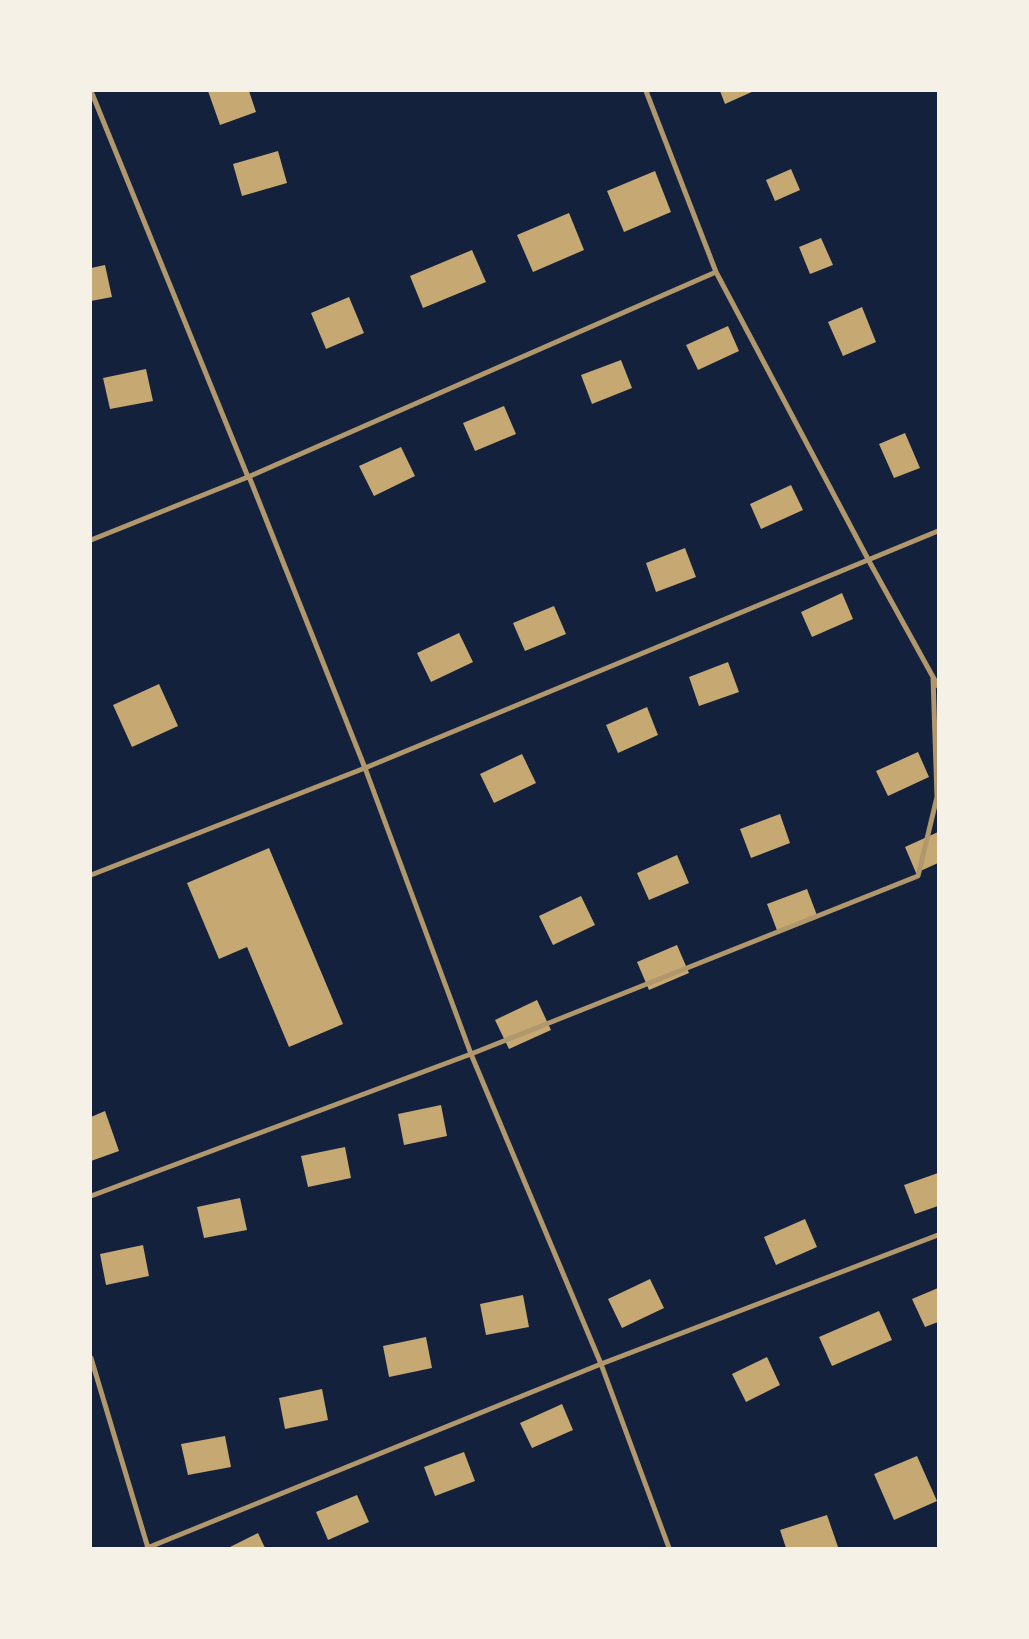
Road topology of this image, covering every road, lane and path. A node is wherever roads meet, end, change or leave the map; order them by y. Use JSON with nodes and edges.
{"nodes":[{"id":1,"x":646,"y":91,"type":"edge"},
{"id":2,"x":91,"y":92,"type":"edge"},
{"id":3,"x":716,"y":272,"type":"junction"},
{"id":4,"x":248,"y":477,"type":"junction"},
{"id":5,"x":938,"y":531,"type":"edge"},
{"id":6,"x":91,"y":540,"type":"edge"},
{"id":7,"x":869,"y":561,"type":"junction"},
{"id":8,"x":933,"y":677,"type":"junction"},
{"id":9,"x":938,"y":686,"type":"edge"},
{"id":10,"x":365,"y":768,"type":"junction"},
{"id":11,"x":91,"y":875,"type":"edge"},
{"id":12,"x":471,"y":1054,"type":"junction"},
{"id":13,"x":91,"y":1196,"type":"edge"},
{"id":14,"x":938,"y":1235,"type":"edge"},
{"id":15,"x":91,"y":1358,"type":"edge"},
{"id":16,"x":601,"y":1364,"type":"junction"},
{"id":17,"x":148,"y":1548,"type":"edge"},
{"id":18,"x":670,"y":1548,"type":"edge"}],
"edges":[{"from":1,"to":3,"type":"street"},
{"from":2,"to":4,"type":"street"},
{"from":3,"to":4,"type":"street"},
{"from":3,"to":7,"type":"street"},
{"from":4,"to":6,"type":"street"},
{"from":4,"to":10,"type":"street"},
{"from":5,"to":7,"type":"street"},
{"from":7,"to":8,"type":"street"},
{"from":7,"to":10,"type":"street"},
{"from":8,"to":9,"type":"street"},
{"from":8,"to":12,"type":"street"},
{"from":10,"to":11,"type":"street"},
{"from":10,"to":12,"type":"street"},
{"from":12,"to":13,"type":"street"},
{"from":12,"to":16,"type":"street"},
{"from":14,"to":16,"type":"street"},
{"from":15,"to":17,"type":"street"},
{"from":16,"to":17,"type":"street"},
{"from":16,"to":18,"type":"street"}]}
